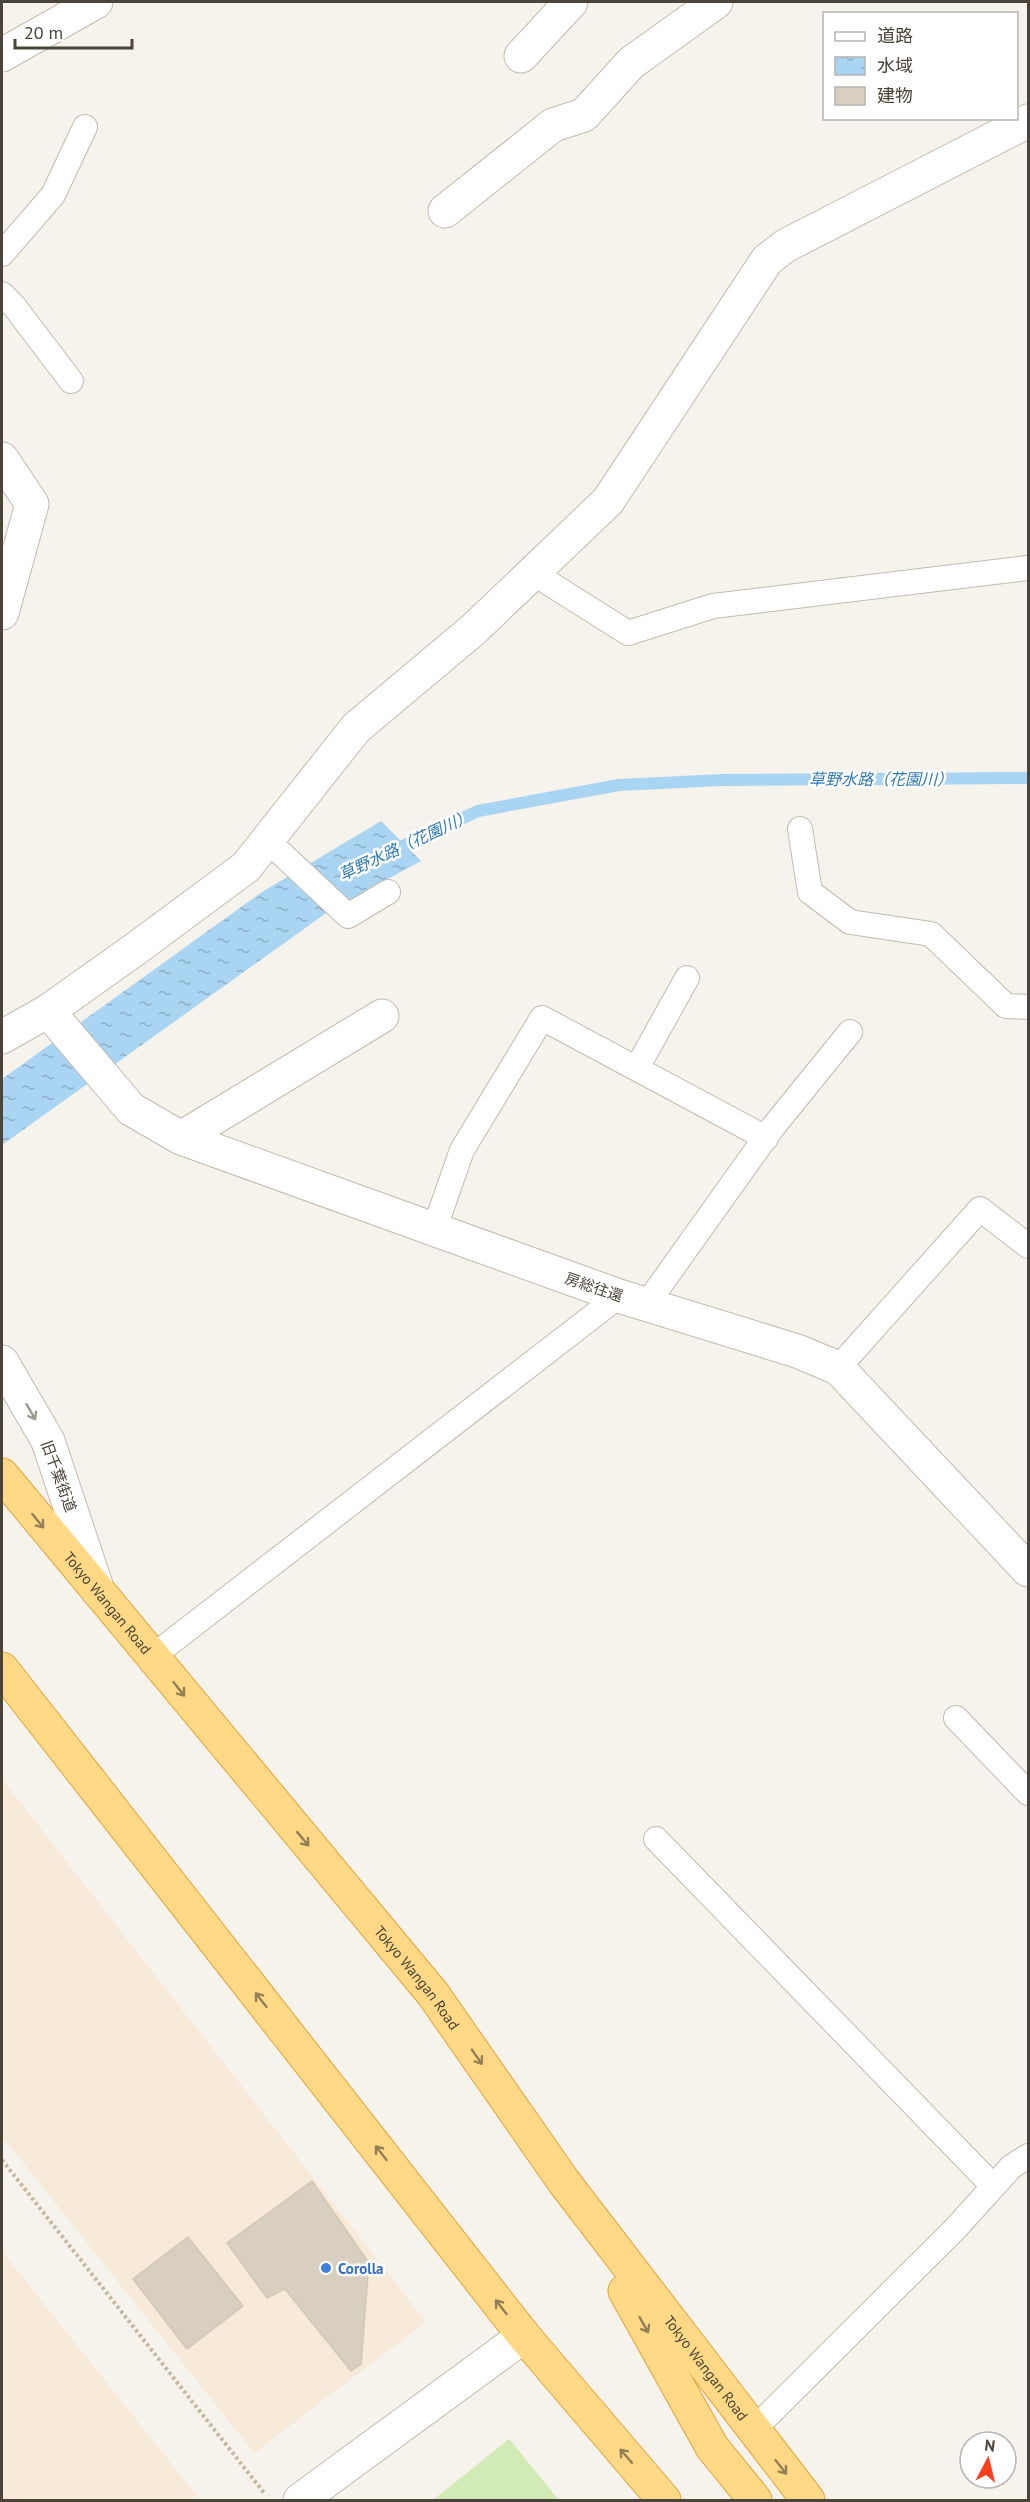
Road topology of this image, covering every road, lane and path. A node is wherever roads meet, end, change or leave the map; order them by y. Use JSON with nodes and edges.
{"nodes":[{"id":1,"x":96,"y":2,"type":"edge"},
{"id":2,"x":571,"y":2,"type":"edge"},
{"id":3,"x":716,"y":2,"type":"edge"},
{"id":4,"x":2,"y":55,"type":"edge"},
{"id":5,"x":521,"y":56,"type":"dead end"},
{"id":6,"x":1029,"y":121,"type":"edge"},
{"id":7,"x":85,"y":128,"type":"dead end"},
{"id":8,"x":445,"y":211,"type":"dead end"},
{"id":9,"x":2,"y":254,"type":"edge"},
{"id":10,"x":2,"y":294,"type":"edge"},
{"id":11,"x":71,"y":381,"type":"dead end"},
{"id":12,"x":2,"y":459,"type":"edge"},
{"id":13,"x":1029,"y":568,"type":"edge"},
{"id":14,"x":533,"y":573,"type":"junction"},
{"id":15,"x":2,"y":613,"type":"edge"},
{"id":16,"x":800,"y":829,"type":"dead end"},
{"id":17,"x":268,"y":841,"type":"junction"},
{"id":18,"x":388,"y":892,"type":"dead end"},
{"id":19,"x":687,"y":978,"type":"dead end"},
{"id":20,"x":1029,"y":1007,"type":"edge"},
{"id":21,"x":382,"y":1016,"type":"dead end"},
{"id":22,"x":55,"y":1019,"type":"junction"},
{"id":23,"x":850,"y":1032,"type":"dead end"},
{"id":24,"x":2,"y":1037,"type":"edge"},
{"id":25,"x":638,"y":1068,"type":"junction"},
{"id":26,"x":766,"y":1137,"type":"junction"},
{"id":27,"x":181,"y":1138,"type":"junction"},
{"id":28,"x":434,"y":1230,"type":"junction"},
{"id":29,"x":1029,"y":1246,"type":"edge"},
{"id":30,"x":633,"y":1300,"type":"junction"},
{"id":31,"x":2,"y":1362,"type":"edge"},
{"id":32,"x":838,"y":1368,"type":"junction"},
{"id":33,"x":2,"y":1475,"type":"edge"},
{"id":34,"x":1029,"y":1570,"type":"edge"},
{"id":35,"x":100,"y":1596,"type":"junction"},
{"id":36,"x":153,"y":1656,"type":"junction"},
{"id":37,"x":2,"y":1669,"type":"edge"},
{"id":38,"x":956,"y":1718,"type":"dead end"},
{"id":39,"x":1029,"y":1793,"type":"edge"},
{"id":40,"x":656,"y":1839,"type":"dead end"},
{"id":41,"x":1029,"y":2156,"type":"edge"},
{"id":42,"x":2,"y":2160,"type":"edge"},
{"id":43,"x":564,"y":2182,"type":"junction"},
{"id":44,"x":993,"y":2186,"type":"junction"},
{"id":45,"x":524,"y":2336,"type":"junction"},
{"id":46,"x":752,"y":2430,"type":"junction"},
{"id":47,"x":270,"y":2500,"type":"edge"},
{"id":48,"x":300,"y":2500,"type":"edge"},
{"id":49,"x":664,"y":2500,"type":"edge"},
{"id":50,"x":755,"y":2500,"type":"edge"},
{"id":51,"x":808,"y":2500,"type":"edge"}],
"edges":[{"from":1,"to":4,"type":"street"},
{"from":2,"to":5,"type":"street"},
{"from":3,"to":8,"type":"street"},
{"from":6,"to":14,"type":"street"},
{"from":7,"to":9,"type":"lane"},
{"from":10,"to":11,"type":"lane"},
{"from":12,"to":15,"type":"street"},
{"from":13,"to":14,"type":"lane"},
{"from":14,"to":17,"type":"street"},
{"from":16,"to":20,"type":"lane"},
{"from":17,"to":18,"type":"lane"},
{"from":17,"to":22,"type":"street"},
{"from":19,"to":25,"type":"lane"},
{"from":21,"to":27,"type":"street"},
{"from":22,"to":24,"type":"street"},
{"from":22,"to":27,"type":"street","name":"房総往還"},
{"from":23,"to":26,"type":"lane"},
{"from":25,"to":26,"type":"lane"},
{"from":25,"to":28,"type":"lane"},
{"from":26,"to":30,"type":"lane"},
{"from":27,"to":28,"type":"street","name":"房総往還"},
{"from":28,"to":30,"type":"street","name":"房総往還"},
{"from":29,"to":32,"type":"lane"},
{"from":30,"to":32,"type":"street","name":"房総往還"},
{"from":30,"to":36,"type":"lane"},
{"from":31,"to":35,"type":"street","name":"旧千葉街道","one_way":true},
{"from":32,"to":34,"type":"street","name":"房総往還"},
{"from":33,"to":35,"type":"highway","name":"Tokyo Wangan Road","one_way":true},
{"from":35,"to":36,"type":"highway","name":"Tokyo Wangan Road"},
{"from":36,"to":43,"type":"highway","name":"Tokyo Wangan Road","one_way":true},
{"from":45,"to":37,"type":"highway","one_way":true},
{"from":38,"to":39,"type":"lane"},
{"from":40,"to":44,"type":"lane"},
{"from":41,"to":44,"type":"lane"},
{"from":42,"to":47,"type":"path"},
{"from":43,"to":46,"type":"highway","name":"Tokyo Wangan Road"},
{"from":43,"to":50,"type":"highway","one_way":true},
{"from":44,"to":46,"type":"lane"},
{"from":45,"to":48,"type":"street"},
{"from":49,"to":45,"type":"highway","one_way":true},
{"from":46,"to":51,"type":"highway","name":"Tokyo Wangan Road","one_way":true}]}
